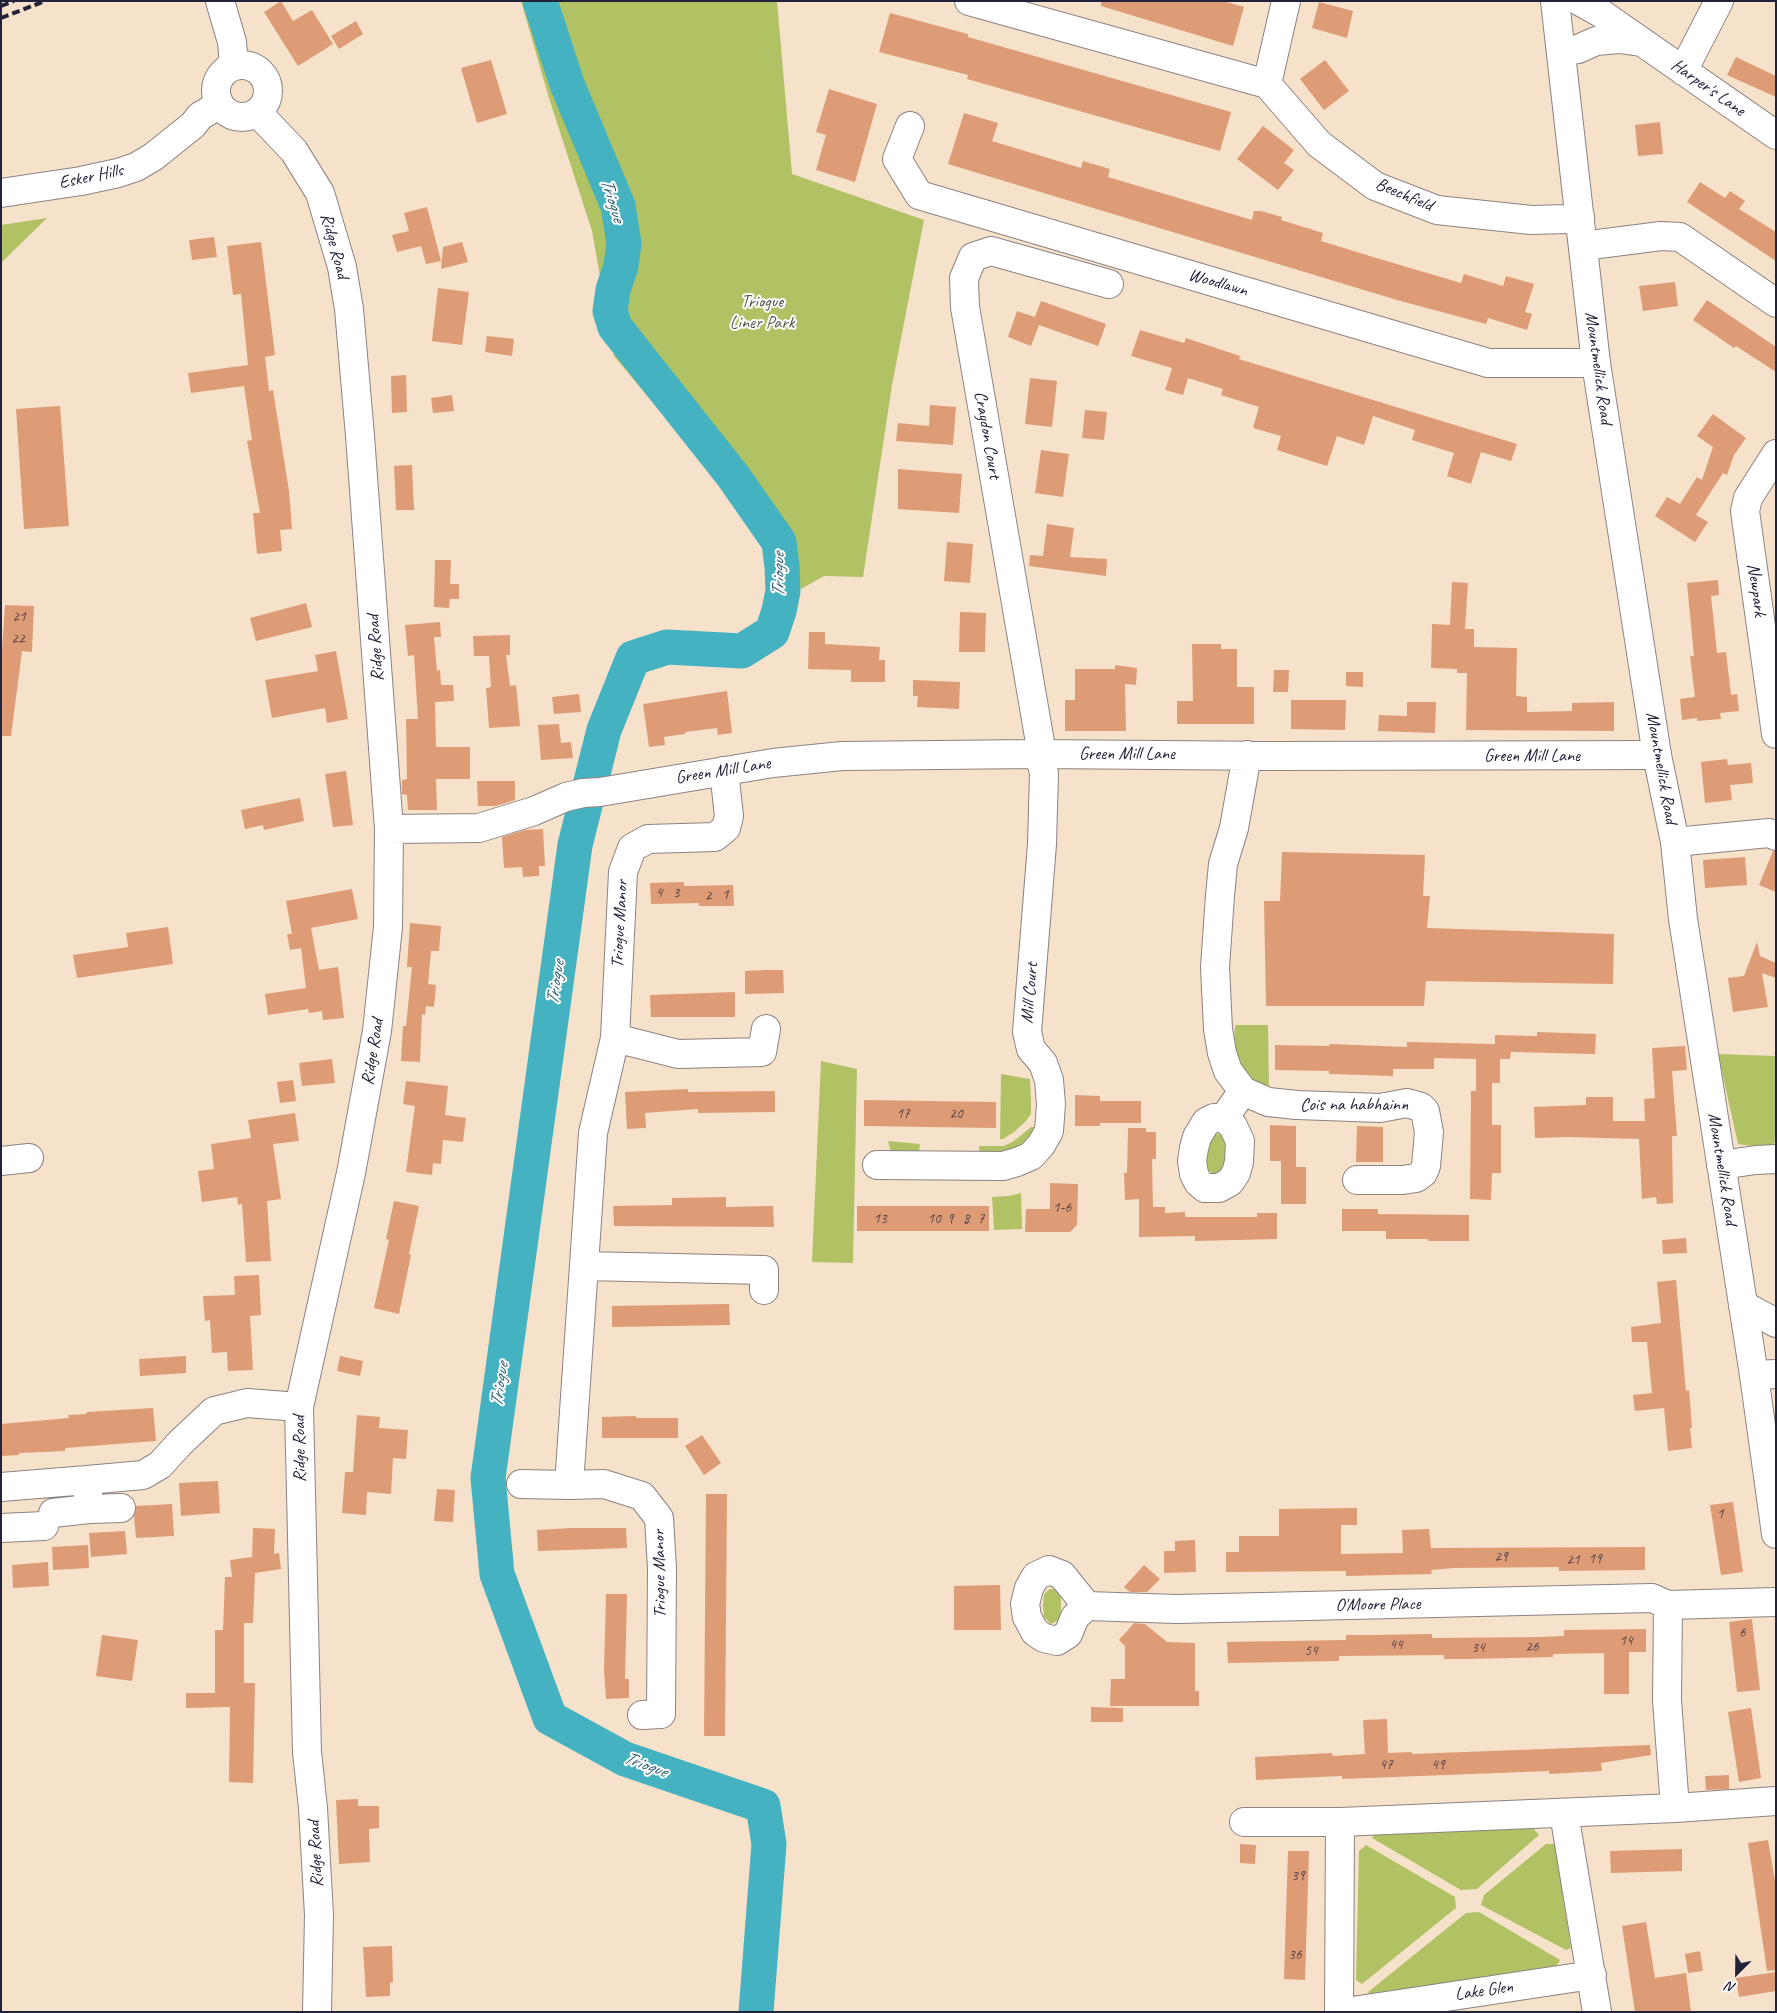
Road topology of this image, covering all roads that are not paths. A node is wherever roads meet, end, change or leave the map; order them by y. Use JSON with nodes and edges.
{"nodes":[{"id":1,"x":220,"y":1,"type":"edge"},
{"id":2,"x":969,"y":1,"type":"edge"},
{"id":3,"x":1286,"y":1,"type":"edge"},
{"id":4,"x":1555,"y":1,"type":"edge"},
{"id":5,"x":1579,"y":1,"type":"edge"},
{"id":6,"x":1719,"y":1,"type":"edge"},
{"id":7,"x":1641,"y":42,"type":"junction"},
{"id":8,"x":1561,"y":52,"type":"junction"},
{"id":9,"x":234,"y":66,"type":"junction"},
{"id":10,"x":1683,"y":71,"type":"junction"},
{"id":11,"x":1267,"y":84,"type":"junction"},
{"id":12,"x":219,"y":104,"type":"junction"},
{"id":13,"x":258,"y":112,"type":"junction"},
{"id":14,"x":910,"y":126,"type":"dead end"},
{"id":15,"x":1776,"y":135,"type":"edge"},
{"id":16,"x":1,"y":193,"type":"edge"},
{"id":17,"x":1580,"y":217,"type":"junction"},
{"id":18,"x":1583,"y":246,"type":"junction"},
{"id":19,"x":1109,"y":284,"type":"dead end"},
{"id":20,"x":1776,"y":303,"type":"edge"},
{"id":21,"x":1596,"y":363,"type":"junction"},
{"id":22,"x":1776,"y":454,"type":"edge"},
{"id":23,"x":1776,"y":734,"type":"edge"},
{"id":24,"x":1039,"y":754,"type":"junction"},
{"id":25,"x":1247,"y":755,"type":"junction"},
{"id":26,"x":1657,"y":755,"type":"junction"},
{"id":27,"x":724,"y":771,"type":"junction"},
{"id":28,"x":389,"y":830,"type":"junction"},
{"id":29,"x":1776,"y":836,"type":"edge"},
{"id":30,"x":1675,"y":842,"type":"junction"},
{"id":31,"x":766,"y":1029,"type":"dead end"},
{"id":32,"x":615,"y":1038,"type":"junction"},
{"id":33,"x":1243,"y":1091,"type":"junction"},
{"id":34,"x":1224,"y":1118,"type":"dead end"},
{"id":35,"x":29,"y":1158,"type":"dead end"},
{"id":36,"x":1776,"y":1159,"type":"edge"},
{"id":37,"x":1,"y":1160,"type":"edge"},
{"id":38,"x":1721,"y":1164,"type":"junction"},
{"id":39,"x":877,"y":1165,"type":"dead end"},
{"id":40,"x":1356,"y":1180,"type":"dead end"},
{"id":41,"x":584,"y":1266,"type":"junction"},
{"id":42,"x":764,"y":1290,"type":"dead end"},
{"id":43,"x":1743,"y":1305,"type":"junction"},
{"id":44,"x":1776,"y":1324,"type":"edge"},
{"id":45,"x":1765,"y":1375,"type":"edge"},
{"id":46,"x":299,"y":1407,"type":"junction"},
{"id":47,"x":86,"y":1480,"type":"junction"},
{"id":48,"x":521,"y":1484,"type":"dead end"},
{"id":49,"x":569,"y":1485,"type":"junction"},
{"id":50,"x":1,"y":1487,"type":"edge"},
{"id":51,"x":121,"y":1508,"type":"dead end"},
{"id":52,"x":89,"y":1509,"type":"junction"},
{"id":53,"x":1,"y":1528,"type":"edge"},
{"id":54,"x":1776,"y":1534,"type":"edge"},
{"id":55,"x":1776,"y":1602,"type":"edge"},
{"id":56,"x":1668,"y":1605,"type":"junction"},
{"id":57,"x":1087,"y":1606,"type":"dead end"},
{"id":58,"x":642,"y":1715,"type":"dead end"},
{"id":59,"x":1776,"y":1801,"type":"edge"},
{"id":60,"x":1675,"y":1808,"type":"junction"},
{"id":61,"x":1564,"y":1812,"type":"junction"},
{"id":62,"x":1244,"y":1822,"type":"dead end"},
{"id":63,"x":1340,"y":1822,"type":"junction"},
{"id":64,"x":1592,"y":1975,"type":"junction"},
{"id":65,"x":316,"y":2012,"type":"edge"},
{"id":66,"x":1340,"y":2012,"type":"edge"},
{"id":67,"x":1346,"y":2012,"type":"edge"},
{"id":68,"x":1597,"y":2012,"type":"edge"}],
"edges":[{"from":1,"to":9,"type":"street"},
{"from":2,"to":11,"type":"street"},
{"from":3,"to":11,"type":"street"},
{"from":4,"to":8,"type":"street","name":"Mountmellick Road"},
{"from":5,"to":7,"type":"street","name":"Harper's Lane"},
{"from":6,"to":10,"type":"street"},
{"from":7,"to":8,"type":"street","name":"Harper's Lane"},
{"from":7,"to":10,"type":"street","name":"Harper's Lane"},
{"from":8,"to":17,"type":"street","name":"Mountmellick Road"},
{"from":9,"to":12,"type":"street"},
{"from":9,"to":13,"type":"street"},
{"from":10,"to":15,"type":"street","name":"Harper's Lane"},
{"from":11,"to":17,"type":"street","name":"Beechfield"},
{"from":12,"to":13,"type":"street"},
{"from":12,"to":16,"type":"street","name":"Esker Hills"},
{"from":13,"to":28,"type":"street","name":"Ridge Road"},
{"from":14,"to":21,"type":"street","name":"Woodlawn"},
{"from":17,"to":18,"type":"street","name":"Mountmellick Road"},
{"from":18,"to":20,"type":"street"},
{"from":18,"to":21,"type":"street","name":"Mountmellick Road"},
{"from":19,"to":24,"type":"street","name":"Craydon Court"},
{"from":21,"to":26,"type":"street","name":"Mountmellick Road"},
{"from":22,"to":23,"type":"street","name":"Newpark"},
{"from":24,"to":25,"type":"street","name":"Green Mill Lane"},
{"from":24,"to":27,"type":"street","name":"Green Mill Lane"},
{"from":24,"to":39,"type":"street","name":"Mill Court"},
{"from":25,"to":26,"type":"street","name":"Green Mill Lane"},
{"from":25,"to":33,"type":"street"},
{"from":26,"to":30,"type":"street","name":"Mountmellick Road"},
{"from":27,"to":28,"type":"street","name":"Green Mill Lane"},
{"from":27,"to":32,"type":"street","name":"Triogue Manor"},
{"from":28,"to":46,"type":"street","name":"Ridge Road"},
{"from":29,"to":30,"type":"street"},
{"from":30,"to":38,"type":"street","name":"Mountmellick Road"},
{"from":31,"to":32,"type":"street"},
{"from":32,"to":41,"type":"street","name":"Triogue Manor"},
{"from":33,"to":34,"type":"street"},
{"from":33,"to":40,"type":"street","name":"Cois na habhainn"},
{"from":35,"to":37,"type":"street"},
{"from":36,"to":38,"type":"street"},
{"from":38,"to":43,"type":"street","name":"Mountmellick Road"},
{"from":41,"to":42,"type":"street"},
{"from":41,"to":49,"type":"street","name":"Triogue Manor"},
{"from":43,"to":44,"type":"street"},
{"from":43,"to":45,"type":"street","name":"Mountmellick Road"},
{"from":45,"to":54,"type":"street","name":"Mountmellick Road"},
{"from":46,"to":47,"type":"street"},
{"from":46,"to":65,"type":"street","name":"Ridge Road"},
{"from":47,"to":50,"type":"street"},
{"from":47,"to":52,"type":"street"},
{"from":48,"to":49,"type":"street","name":"Triogue Manor"},
{"from":49,"to":58,"type":"street","name":"Triogue Manor"},
{"from":51,"to":52,"type":"street"},
{"from":52,"to":53,"type":"street"},
{"from":55,"to":56,"type":"street","name":"O'Moore Place"},
{"from":56,"to":57,"type":"street","name":"O'Moore Place"},
{"from":56,"to":60,"type":"street"},
{"from":59,"to":60,"type":"street"},
{"from":60,"to":61,"type":"street"},
{"from":61,"to":63,"type":"street"},
{"from":61,"to":64,"type":"street"},
{"from":62,"to":63,"type":"street"},
{"from":63,"to":66,"type":"street"},
{"from":64,"to":67,"type":"street","name":"Lake Glen"},
{"from":64,"to":68,"type":"street"}]}
